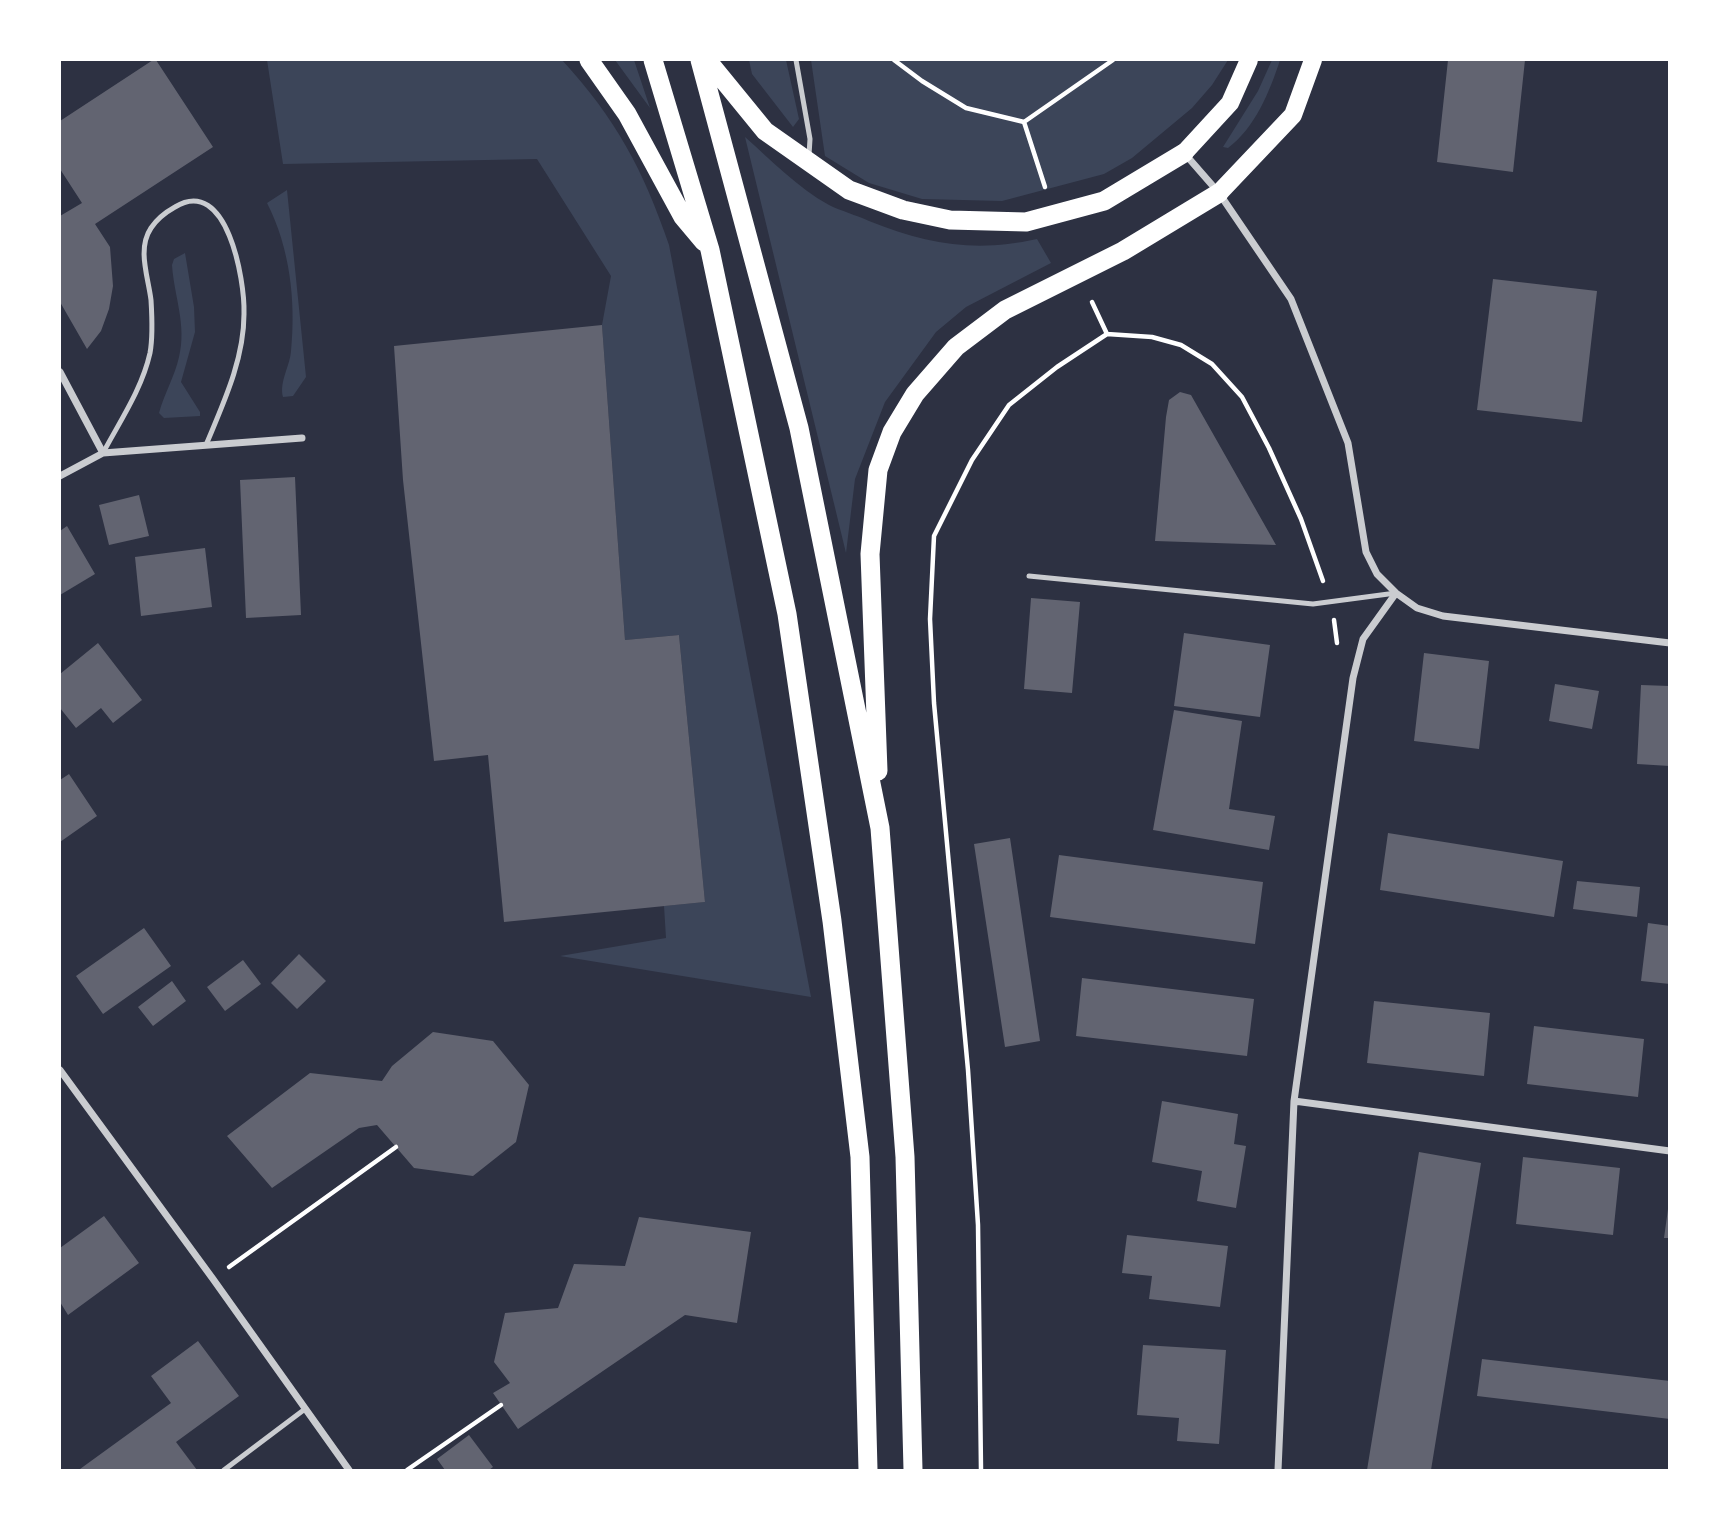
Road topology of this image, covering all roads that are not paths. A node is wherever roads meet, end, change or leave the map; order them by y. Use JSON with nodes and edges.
{"nodes":[{"id":1,"x":589,"y":60,"type":"edge"},
{"id":2,"x":653,"y":60,"type":"edge"},
{"id":3,"x":700,"y":60,"type":"edge"},
{"id":4,"x":706,"y":60,"type":"edge"},
{"id":5,"x":796,"y":60,"type":"edge"},
{"id":6,"x":1249,"y":60,"type":"edge"},
{"id":7,"x":1313,"y":60,"type":"edge"},
{"id":8,"x":1184,"y":153,"type":"junction"},
{"id":9,"x":809,"y":162,"type":"junction"},
{"id":10,"x":1219,"y":193,"type":"junction"},
{"id":11,"x":710,"y":250,"type":"junction"},
{"id":12,"x":60,"y":372,"type":"edge"},
{"id":13,"x":302,"y":438,"type":"dead end"},
{"id":14,"x":206,"y":445,"type":"junction"},
{"id":15,"x":103,"y":453,"type":"junction"},
{"id":16,"x":60,"y":476,"type":"edge"},
{"id":17,"x":1029,"y":576,"type":"dead end"},
{"id":18,"x":1396,"y":593,"type":"junction"},
{"id":19,"x":1670,"y":643,"type":"edge"},
{"id":20,"x":880,"y":828,"type":"junction"},
{"id":21,"x":60,"y":1070,"type":"edge"},
{"id":22,"x":1294,"y":1101,"type":"junction"},
{"id":23,"x":1670,"y":1150,"type":"edge"},
{"id":24,"x":305,"y":1409,"type":"junction"},
{"id":25,"x":224,"y":1471,"type":"edge"},
{"id":26,"x":349,"y":1471,"type":"edge"},
{"id":27,"x":868,"y":1471,"type":"edge"},
{"id":28,"x":913,"y":1471,"type":"edge"},
{"id":29,"x":1278,"y":1471,"type":"edge"}],
"edges":[{"from":1,"to":11,"type":"highway"},
{"from":2,"to":11,"type":"highway"},
{"from":3,"to":20,"type":"highway"},
{"from":4,"to":9,"type":"highway"},
{"from":5,"to":9,"type":"lane"},
{"from":6,"to":8,"type":"main road"},
{"from":7,"to":10,"type":"main road"},
{"from":8,"to":9,"type":"highway"},
{"from":8,"to":10,"type":"street"},
{"from":10,"to":18,"type":"street"},
{"from":10,"to":20,"type":"highway"},
{"from":11,"to":27,"type":"highway"},
{"from":12,"to":15,"type":"street"},
{"from":13,"to":14,"type":"street"},
{"from":14,"to":15,"type":"street"},
{"from":14,"to":15,"type":"lane"},
{"from":15,"to":16,"type":"street"},
{"from":17,"to":18,"type":"lane"},
{"from":18,"to":19,"type":"street"},
{"from":18,"to":22,"type":"street"},
{"from":20,"to":28,"type":"highway"},
{"from":21,"to":24,"type":"street"},
{"from":22,"to":23,"type":"street"},
{"from":22,"to":29,"type":"street"},
{"from":24,"to":25,"type":"lane"},
{"from":24,"to":26,"type":"street"}]}
